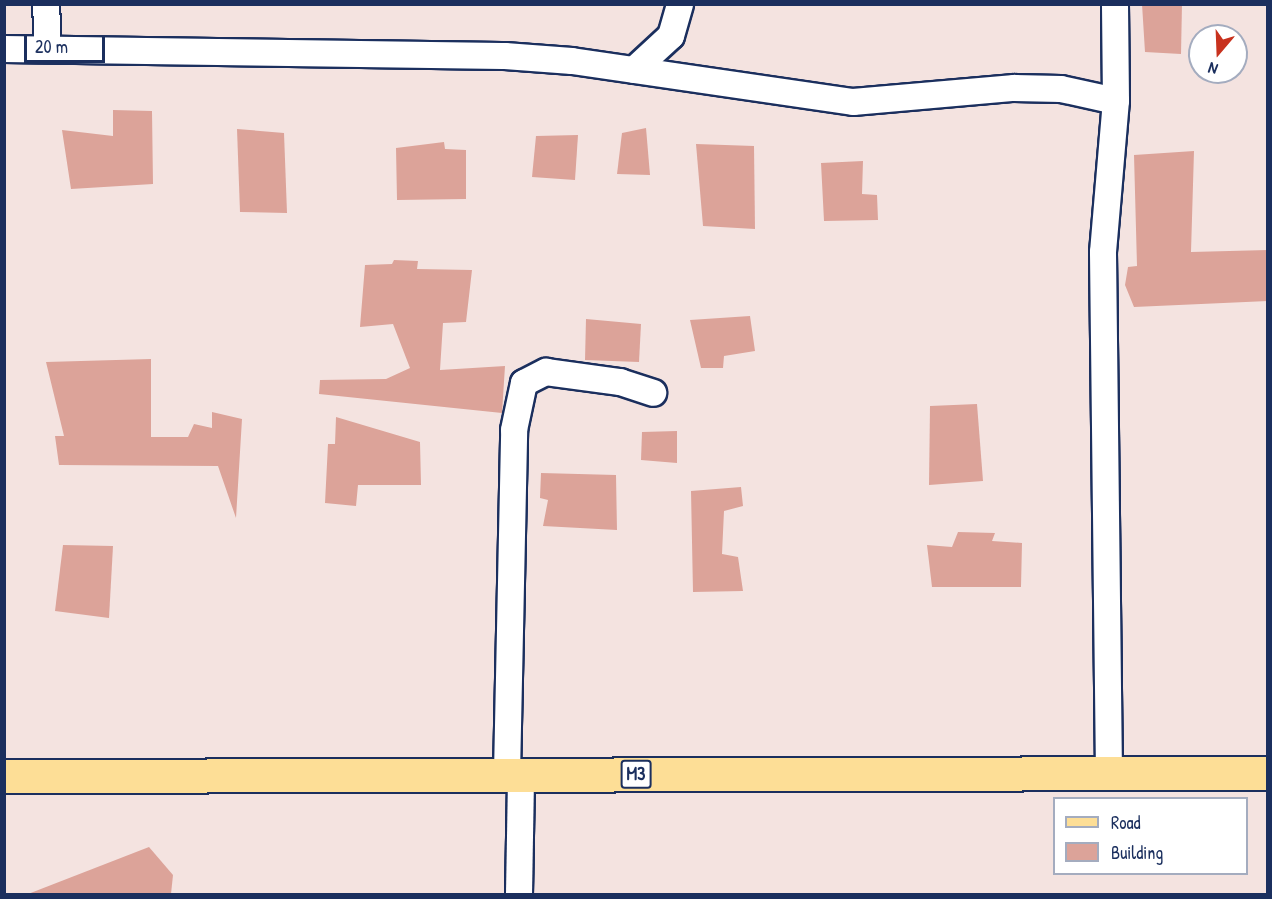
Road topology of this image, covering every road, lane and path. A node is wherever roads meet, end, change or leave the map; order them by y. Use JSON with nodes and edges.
{"nodes":[{"id":1,"x":46,"y":4,"type":"edge"},
{"id":2,"x":680,"y":4,"type":"edge"},
{"id":3,"x":1115,"y":4,"type":"edge"},
{"id":4,"x":4,"y":49,"type":"edge"},
{"id":5,"x":48,"y":49,"type":"junction"},
{"id":6,"x":634,"y":70,"type":"junction"},
{"id":7,"x":1116,"y":101,"type":"junction"},
{"id":8,"x":653,"y":393,"type":"dead end"},
{"id":9,"x":1268,"y":773,"type":"edge"},
{"id":10,"x":514,"y":774,"type":"junction"},
{"id":11,"x":1109,"y":774,"type":"junction"},
{"id":12,"x":4,"y":776,"type":"edge"},
{"id":13,"x":519,"y":894,"type":"edge"}],
"edges":[{"from":1,"to":5,"type":"street"},
{"from":2,"to":6,"type":"street"},
{"from":3,"to":7,"type":"street"},
{"from":4,"to":5,"type":"street"},
{"from":5,"to":6,"type":"street"},
{"from":6,"to":7,"type":"street"},
{"from":7,"to":11,"type":"street"},
{"from":8,"to":10,"type":"street"},
{"from":9,"to":11,"type":"main road","number":"M3"},
{"from":10,"to":11,"type":"main road","number":"M3"},
{"from":10,"to":12,"type":"main road","number":"M3"},
{"from":10,"to":13,"type":"street"}]}
